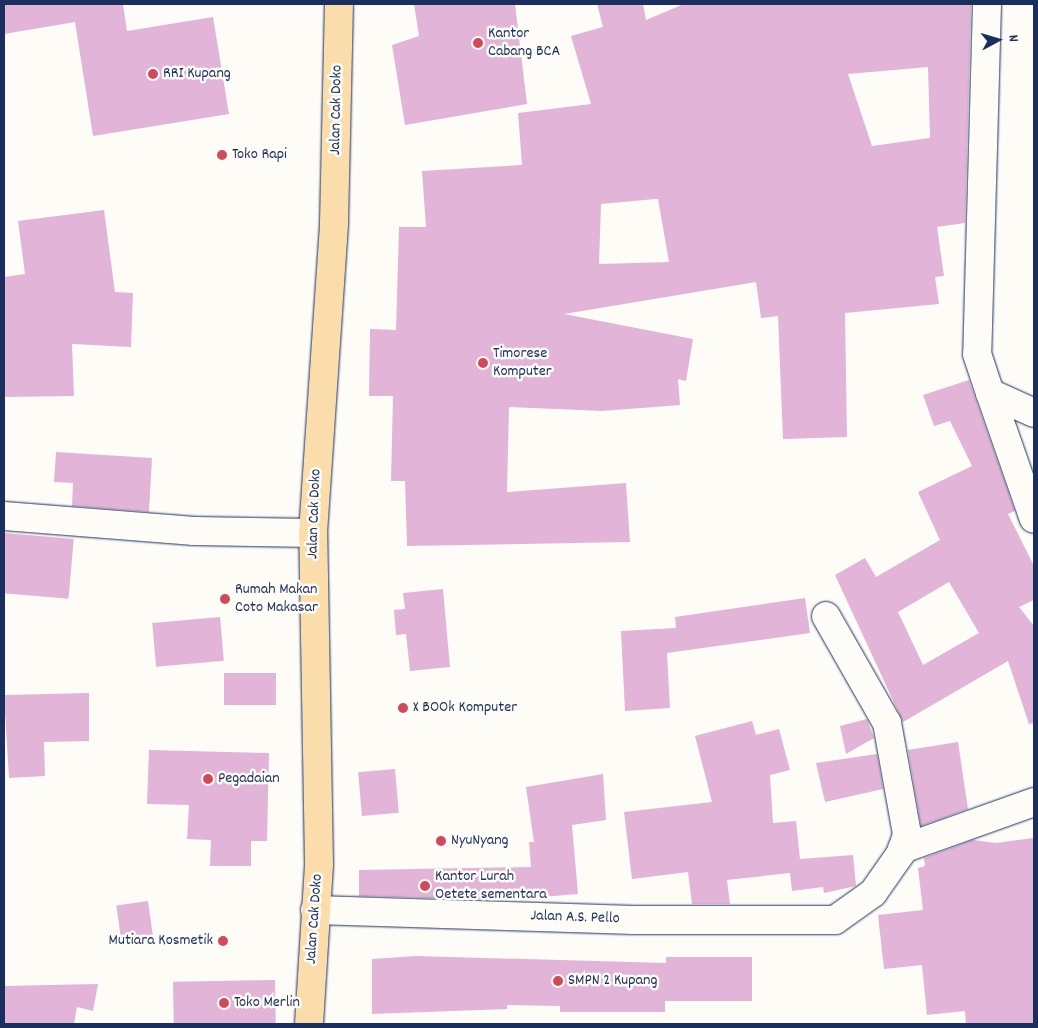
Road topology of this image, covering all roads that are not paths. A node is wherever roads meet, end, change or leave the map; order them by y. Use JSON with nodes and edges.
{"nodes":[{"id":1,"x":339,"y":4,"type":"edge"},
{"id":2,"x":987,"y":4,"type":"edge"},
{"id":3,"x":990,"y":393,"type":"junction"},
{"id":4,"x":1034,"y":413,"type":"edge"},
{"id":5,"x":4,"y":516,"type":"edge"},
{"id":6,"x":1034,"y":519,"type":"edge"},
{"id":7,"x":313,"y":533,"type":"junction"},
{"id":8,"x":826,"y":616,"type":"dead end"},
{"id":9,"x":1034,"y":802,"type":"edge"},
{"id":10,"x":902,"y":848,"type":"junction"},
{"id":11,"x":316,"y":910,"type":"junction"},
{"id":12,"x":308,"y":1024,"type":"edge"}],
"edges":[{"from":1,"to":7,"type":"main road","name":"Jalan Cak Doko"},
{"from":2,"to":3,"type":"street"},
{"from":3,"to":4,"type":"street"},
{"from":3,"to":6,"type":"street"},
{"from":5,"to":7,"type":"street"},
{"from":7,"to":11,"type":"main road","name":"Jalan Cak Doko"},
{"from":8,"to":10,"type":"street"},
{"from":9,"to":10,"type":"street"},
{"from":10,"to":11,"type":"street","name":"Jalan A.S. Pello"},
{"from":11,"to":12,"type":"main road","name":"Jalan Cak Doko"}]}
